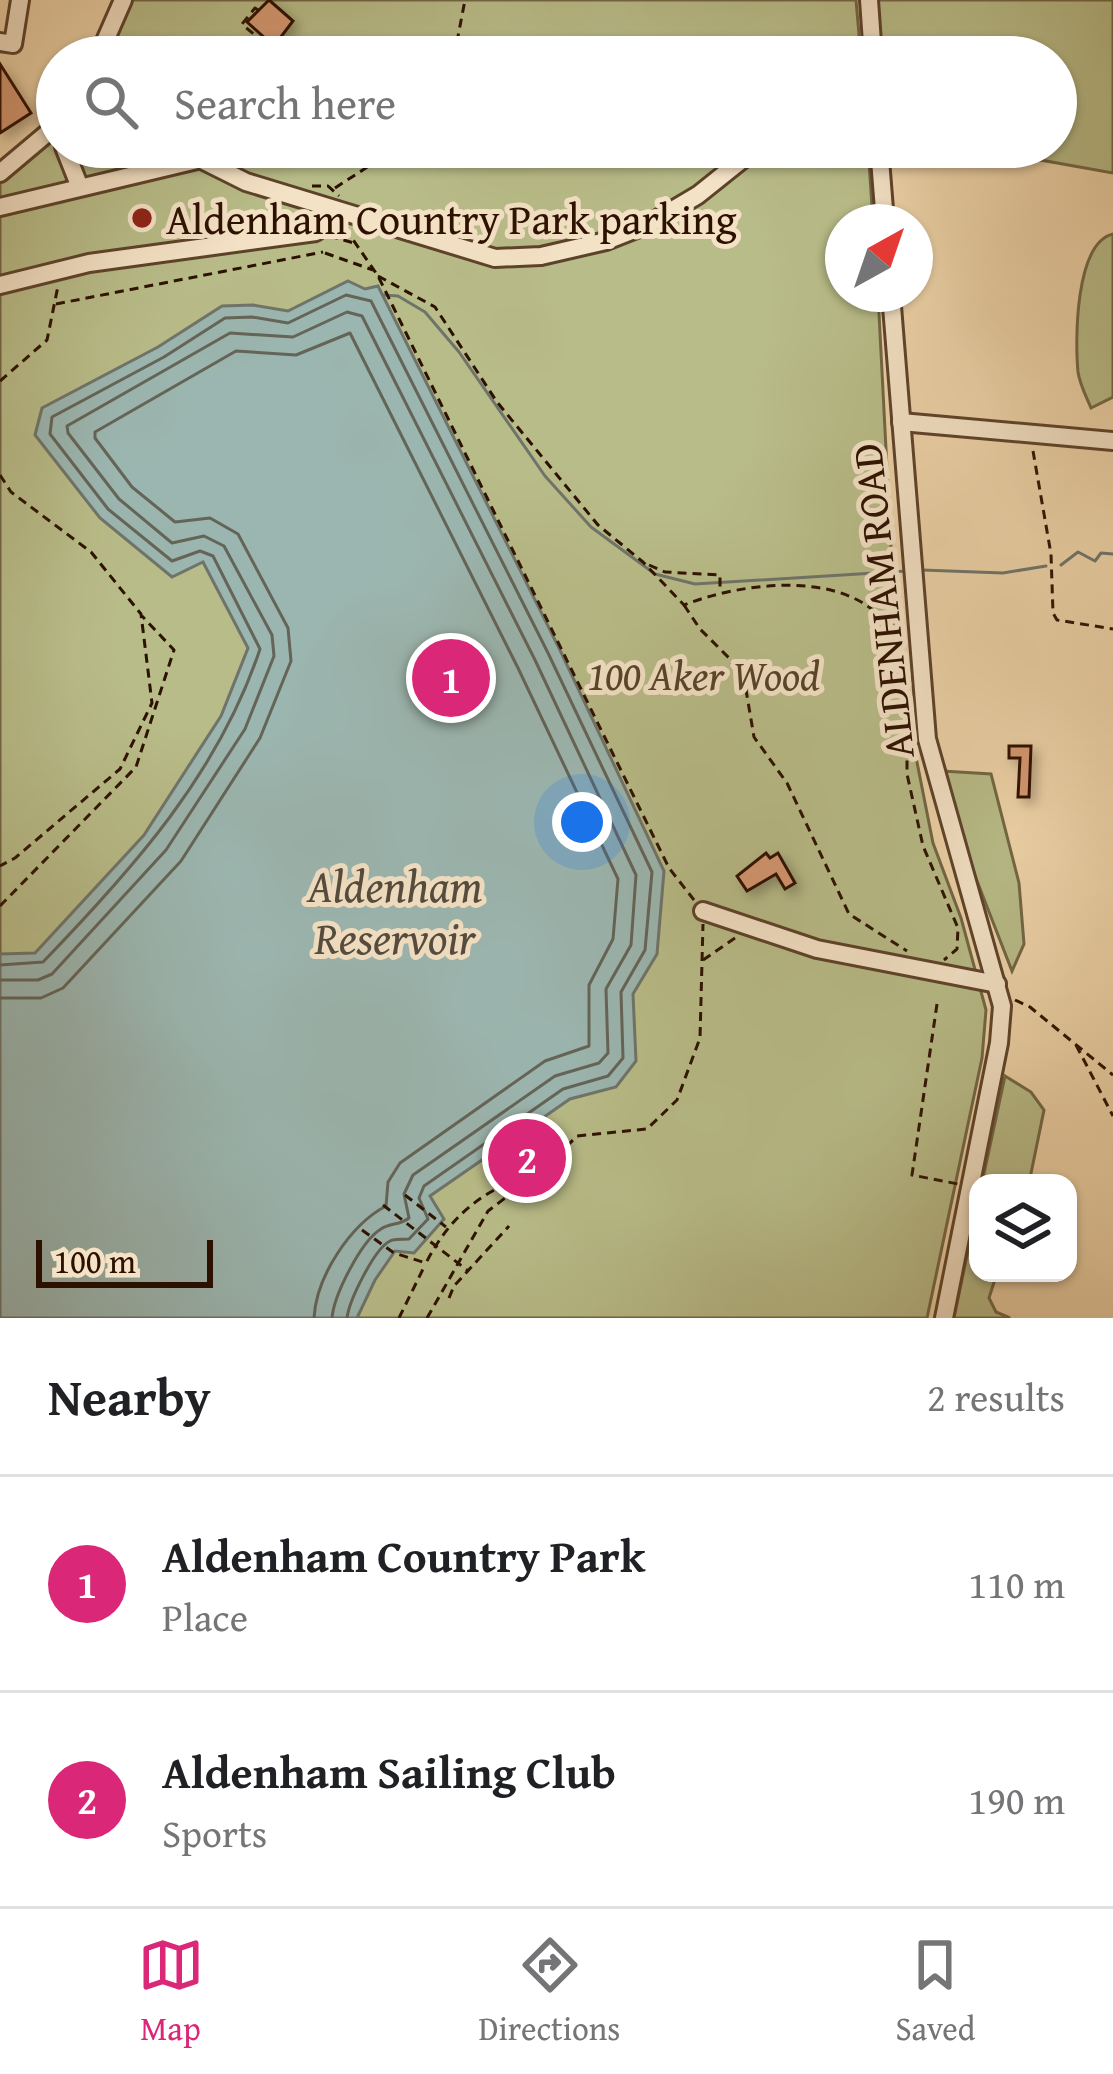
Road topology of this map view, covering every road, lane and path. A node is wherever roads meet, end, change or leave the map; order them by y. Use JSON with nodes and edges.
{"nodes":[{"id":1,"x":20,"y":0,"type":"edge"},
{"id":2,"x":123,"y":0,"type":"edge"},
{"id":3,"x":465,"y":0,"type":"edge"},
{"id":4,"x":869,"y":0,"type":"edge"},
{"id":5,"x":258,"y":10,"type":"dead end"},
{"id":6,"x":107,"y":36,"type":"edge"},
{"id":7,"x":254,"y":36,"type":"edge"},
{"id":8,"x":458,"y":36,"type":"edge"},
{"id":9,"x":871,"y":36,"type":"edge"},
{"id":10,"x":0,"y":42,"type":"edge"},
{"id":11,"x":36,"y":143,"type":"edge"},
{"id":12,"x":72,"y":168,"type":"edge"},
{"id":13,"x":159,"y":168,"type":"edge"},
{"id":14,"x":215,"y":168,"type":"edge"},
{"id":15,"x":249,"y":168,"type":"edge"},
{"id":16,"x":366,"y":168,"type":"edge"},
{"id":17,"x":732,"y":168,"type":"edge"},
{"id":18,"x":881,"y":168,"type":"edge"},
{"id":19,"x":0,"y":172,"type":"edge"},
{"id":20,"x":244,"y":181,"type":"junction"},
{"id":21,"x":79,"y":185,"type":"junction"},
{"id":22,"x":334,"y":189,"type":"dead end"},
{"id":23,"x":237,"y":200,"type":"dead end"},
{"id":24,"x":884,"y":204,"type":"edge"},
{"id":25,"x":0,"y":207,"type":"edge"},
{"id":26,"x":332,"y":212,"type":"junction"},
{"id":27,"x":316,"y":232,"type":"junction"},
{"id":28,"x":376,"y":273,"type":"junction"},
{"id":29,"x":0,"y":285,"type":"edge"},
{"id":30,"x":892,"y":312,"type":"edge"},
{"id":31,"x":0,"y":381,"type":"edge"},
{"id":32,"x":901,"y":422,"type":"junction"},
{"id":33,"x":1018,"y":431,"type":"junction"},
{"id":34,"x":1113,"y":441,"type":"edge"},
{"id":35,"x":0,"y":475,"type":"edge"},
{"id":36,"x":645,"y":564,"type":"junction"},
{"id":37,"x":720,"y":589,"type":"junction"},
{"id":38,"x":684,"y":605,"type":"junction"},
{"id":39,"x":141,"y":614,"type":"junction"},
{"id":40,"x":1113,"y":629,"type":"edge"},
{"id":41,"x":0,"y":866,"type":"edge"},
{"id":42,"x":0,"y":906,"type":"edge"},
{"id":43,"x":703,"y":910,"type":"junction"},
{"id":44,"x":758,"y":929,"type":"junction"},
{"id":45,"x":910,"y":953,"type":"dead end"},
{"id":46,"x":702,"y":961,"type":"junction"},
{"id":47,"x":941,"y":962,"type":"dead end"},
{"id":48,"x":997,"y":988,"type":"junction"},
{"id":49,"x":938,"y":1004,"type":"dead end"},
{"id":50,"x":1075,"y":1044,"type":"junction"},
{"id":51,"x":1113,"y":1075,"type":"edge"},
{"id":52,"x":1113,"y":1116,"type":"edge"},
{"id":53,"x":972,"y":1174,"type":"edge"},
{"id":54,"x":969,"y":1186,"type":"edge"},
{"id":55,"x":969,"y":1191,"type":"edge"},
{"id":56,"x":405,"y":1195,"type":"dead end"},
{"id":57,"x":507,"y":1196,"type":"junction"},
{"id":58,"x":383,"y":1205,"type":"dead end"},
{"id":59,"x":508,"y":1226,"type":"dead end"},
{"id":60,"x":448,"y":1229,"type":"junction"},
{"id":61,"x":362,"y":1230,"type":"dead end"},
{"id":62,"x":435,"y":1244,"type":"junction"},
{"id":63,"x":460,"y":1261,"type":"junction"},
{"id":64,"x":425,"y":1263,"type":"junction"},
{"id":65,"x":467,"y":1270,"type":"junction"},
{"id":66,"x":449,"y":1298,"type":"dead end"},
{"id":67,"x":399,"y":1318,"type":"edge"},
{"id":68,"x":427,"y":1318,"type":"edge"},
{"id":69,"x":944,"y":1318,"type":"edge"}],
"edges":[{"from":1,"to":10,"type":"street"},
{"from":2,"to":6,"type":"street"},
{"from":3,"to":8,"type":"path"},
{"from":4,"to":9,"type":"street"},
{"from":5,"to":7,"type":"path"},
{"from":11,"to":19,"type":"street"},
{"from":12,"to":21,"type":"street"},
{"from":13,"to":21,"type":"street"},
{"from":14,"to":20,"type":"street"},
{"from":15,"to":20,"type":"path"},
{"from":16,"to":22,"type":"path"},
{"from":17,"to":26,"type":"street"},
{"from":18,"to":24,"type":"street"},
{"from":20,"to":23,"type":"street"},
{"from":20,"to":26,"type":"street"},
{"from":21,"to":25,"type":"street"},
{"from":26,"to":27,"type":"street"},
{"from":27,"to":28,"type":"path"},
{"from":27,"to":29,"type":"street"},
{"from":28,"to":31,"type":"path"},
{"from":28,"to":36,"type":"path"},
{"from":28,"to":43,"type":"path"},
{"from":30,"to":32,"type":"street","name":"ALDENHAM ROAD"},
{"from":32,"to":33,"type":"street"},
{"from":32,"to":48,"type":"street","name":"ALDENHAM ROAD"},
{"from":33,"to":34,"type":"street"},
{"from":33,"to":40,"type":"path"},
{"from":35,"to":39,"type":"path"},
{"from":36,"to":37,"type":"path"},
{"from":36,"to":38,"type":"path"},
{"from":37,"to":38,"type":"path"},
{"from":37,"to":47,"type":"path"},
{"from":38,"to":45,"type":"path"},
{"from":39,"to":41,"type":"path"},
{"from":39,"to":42,"type":"path"},
{"from":43,"to":44,"type":"street"},
{"from":43,"to":46,"type":"path"},
{"from":44,"to":46,"type":"path"},
{"from":44,"to":48,"type":"street"},
{"from":46,"to":57,"type":"path"},
{"from":48,"to":50,"type":"path"},
{"from":48,"to":53,"type":"street","name":"ALDENHAM ROAD"},
{"from":49,"to":54,"type":"path"},
{"from":50,"to":51,"type":"path"},
{"from":50,"to":52,"type":"path"},
{"from":55,"to":69,"type":"street","name":"ALDENHAM ROAD"},
{"from":56,"to":60,"type":"path"},
{"from":57,"to":60,"type":"path"},
{"from":57,"to":63,"type":"path"},
{"from":58,"to":62,"type":"path"},
{"from":59,"to":65,"type":"path"},
{"from":60,"to":62,"type":"path"},
{"from":61,"to":64,"type":"path"},
{"from":62,"to":63,"type":"path"},
{"from":62,"to":64,"type":"path"},
{"from":63,"to":65,"type":"path"},
{"from":63,"to":68,"type":"path"},
{"from":64,"to":67,"type":"path"},
{"from":65,"to":66,"type":"path"}]}
